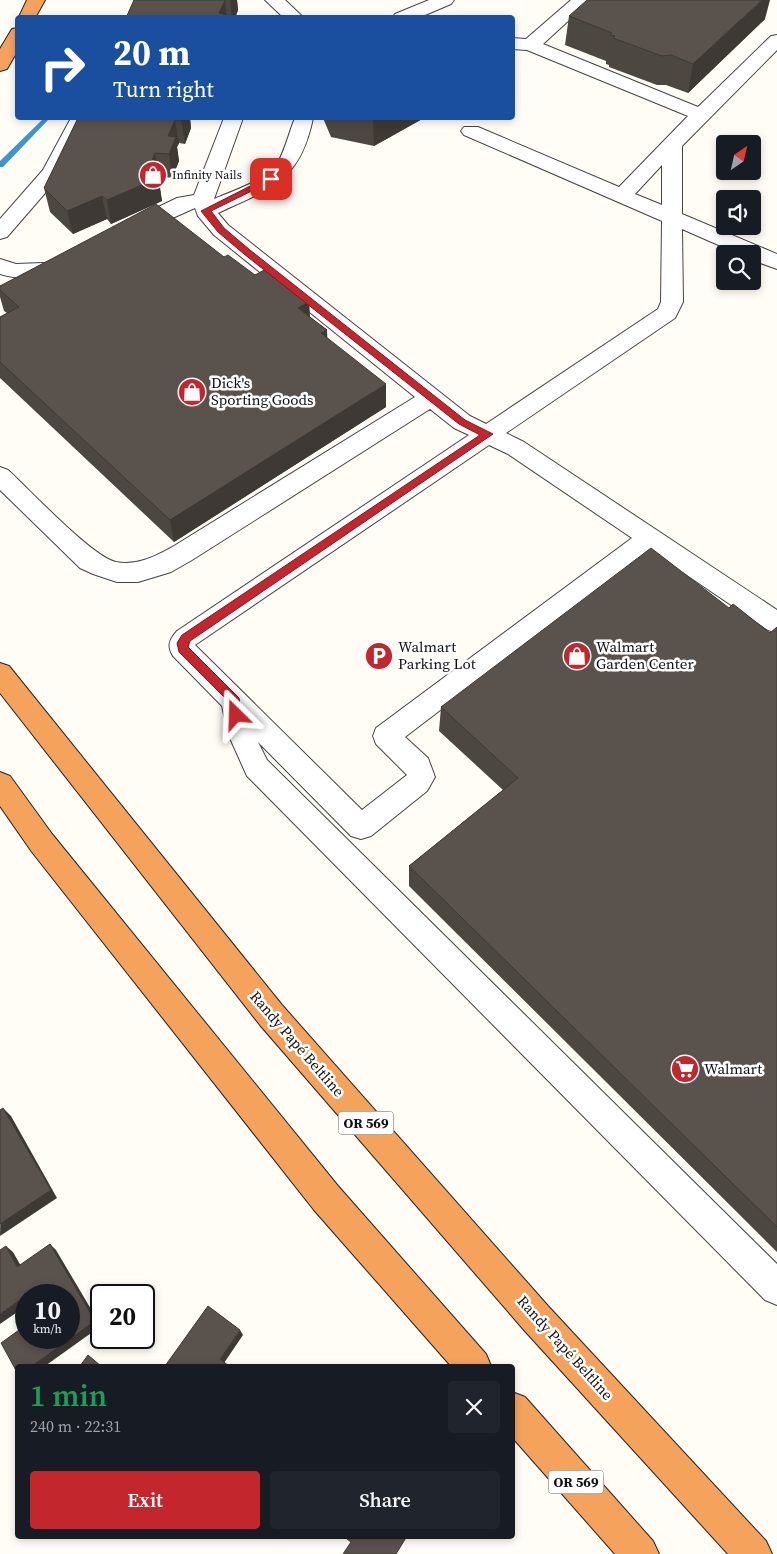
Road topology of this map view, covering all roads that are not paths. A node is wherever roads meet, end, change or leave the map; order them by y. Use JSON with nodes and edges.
{"nodes":[{"id":1,"x":36,"y":0,"type":"edge"},
{"id":2,"x":445,"y":0,"type":"edge"},
{"id":3,"x":582,"y":0,"type":"edge"},
{"id":4,"x":28,"y":15,"type":"edge"},
{"id":5,"x":408,"y":15,"type":"edge"},
{"id":6,"x":15,"y":38,"type":"edge"},
{"id":7,"x":777,"y":40,"type":"edge"},
{"id":8,"x":521,"y":44,"type":"edge"},
{"id":9,"x":0,"y":65,"type":"edge"},
{"id":10,"x":702,"y":114,"type":"junction"},
{"id":11,"x":79,"y":120,"type":"edge"},
{"id":12,"x":232,"y":120,"type":"edge"},
{"id":13,"x":303,"y":120,"type":"edge"},
{"id":14,"x":471,"y":130,"type":"dead end"},
{"id":15,"x":675,"y":140,"type":"junction"},
{"id":16,"x":622,"y":196,"type":"junction"},
{"id":17,"x":204,"y":205,"type":"junction"},
{"id":18,"x":671,"y":217,"type":"junction"},
{"id":19,"x":0,"y":232,"type":"edge"},
{"id":20,"x":112,"y":238,"type":"edge"},
{"id":21,"x":777,"y":262,"type":"edge"},
{"id":22,"x":0,"y":266,"type":"edge"},
{"id":23,"x":9,"y":287,"type":"edge"},
{"id":24,"x":432,"y":398,"type":"junction"},
{"id":25,"x":488,"y":434,"type":"junction"},
{"id":26,"x":0,"y":476,"type":"edge"},
{"id":27,"x":649,"y":538,"type":"junction"},
{"id":28,"x":777,"y":623,"type":"edge"},
{"id":29,"x":0,"y":674,"type":"edge"},
{"id":30,"x":235,"y":701,"type":"junction"},
{"id":31,"x":0,"y":784,"type":"edge"},
{"id":32,"x":0,"y":820,"type":"edge"},
{"id":33,"x":361,"y":827,"type":"junction"},
{"id":34,"x":42,"y":843,"type":"junction"},
{"id":35,"x":335,"y":848,"type":"junction"},
{"id":36,"x":777,"y":1288,"type":"edge"},
{"id":37,"x":472,"y":1364,"type":"edge"},
{"id":38,"x":515,"y":1413,"type":"edge"},
{"id":39,"x":640,"y":1554,"type":"edge"},
{"id":40,"x":753,"y":1554,"type":"edge"}],
"edges":[{"from":1,"to":4,"type":"highway"},
{"from":2,"to":5,"type":"lane"},
{"from":3,"to":8,"type":"lane"},
{"from":6,"to":9,"type":"highway"},
{"from":7,"to":10,"type":"lane"},
{"from":8,"to":10,"type":"lane"},
{"from":10,"to":15,"type":"lane"},
{"from":11,"to":19,"type":"lane"},
{"from":12,"to":17,"type":"lane"},
{"from":13,"to":17,"type":"lane"},
{"from":14,"to":16,"type":"lane"},
{"from":15,"to":16,"type":"lane"},
{"from":15,"to":18,"type":"lane"},
{"from":16,"to":18,"type":"lane"},
{"from":17,"to":20,"type":"lane"},
{"from":17,"to":24,"type":"lane"},
{"from":18,"to":21,"type":"lane"},
{"from":18,"to":25,"type":"lane"},
{"from":22,"to":23,"type":"lane"},
{"from":24,"to":25,"type":"lane"},
{"from":24,"to":26,"type":"lane"},
{"from":25,"to":27,"type":"lane"},
{"from":25,"to":30,"type":"lane"},
{"from":27,"to":28,"type":"lane"},
{"from":27,"to":33,"type":"lane"},
{"from":29,"to":40,"type":"highway","name":"Randy Papé Beltline","number":"OR 569"},
{"from":30,"to":33,"type":"lane"},
{"from":30,"to":35,"type":"lane"},
{"from":31,"to":34,"type":"highway"},
{"from":32,"to":34,"type":"highway"},
{"from":33,"to":35,"type":"lane"},
{"from":34,"to":37,"type":"highway"},
{"from":35,"to":36,"type":"lane"},
{"from":38,"to":39,"type":"highway","number":"OR 569"}]}
